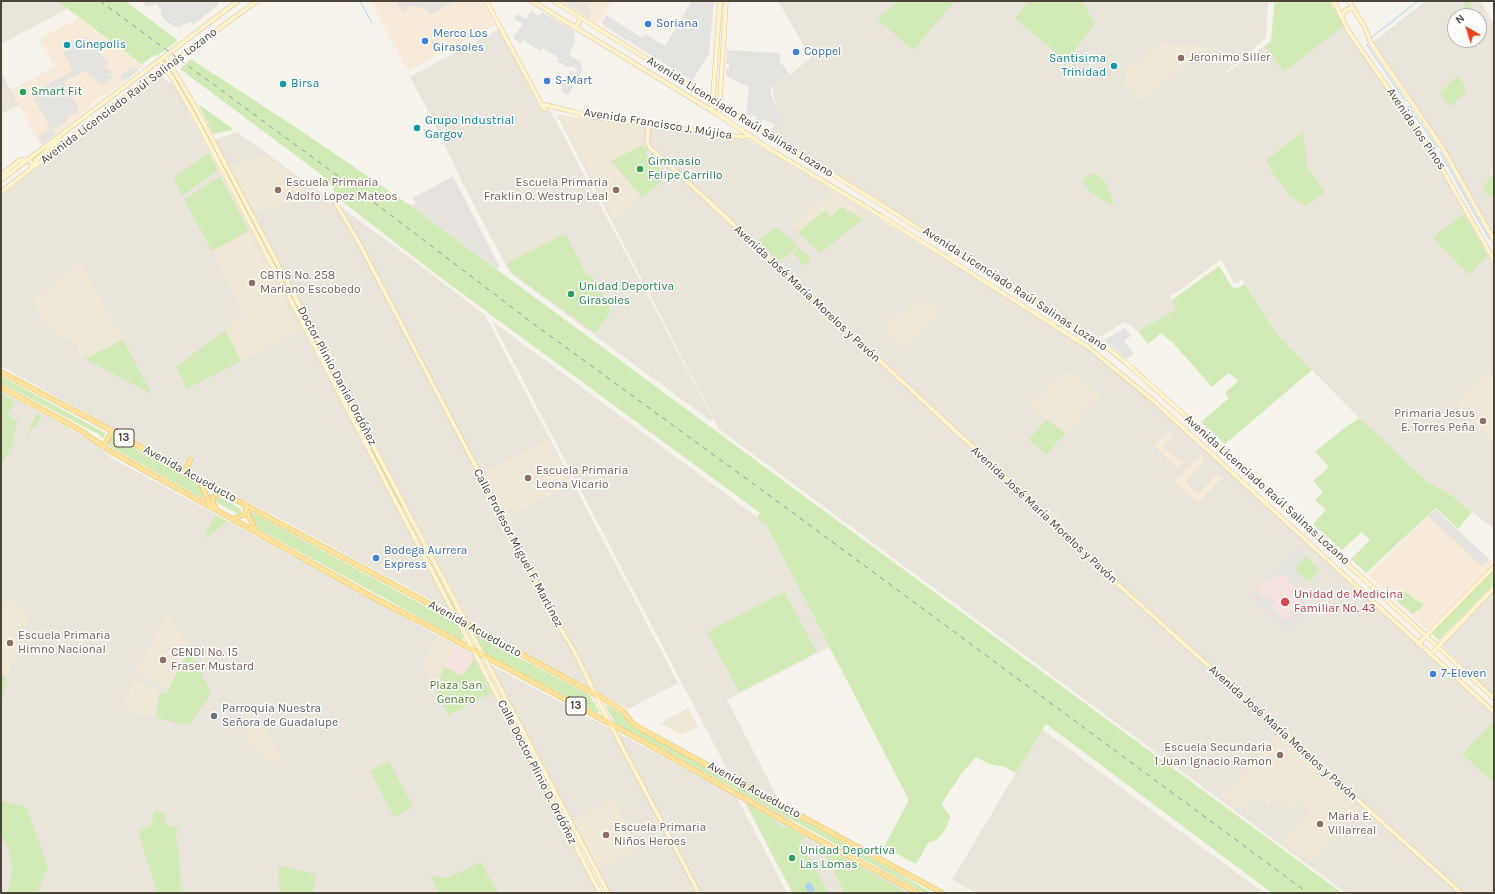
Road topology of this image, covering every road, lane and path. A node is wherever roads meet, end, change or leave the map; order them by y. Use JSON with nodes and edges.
{"nodes":[{"id":1,"x":238,"y":1,"type":"edge"},
{"id":2,"x":257,"y":1,"type":"edge"},
{"id":3,"x":486,"y":1,"type":"edge"},
{"id":4,"x":532,"y":1,"type":"edge"},
{"id":5,"x":554,"y":1,"type":"edge"},
{"id":6,"x":720,"y":1,"type":"edge"},
{"id":7,"x":726,"y":1,"type":"edge"},
{"id":8,"x":1334,"y":1,"type":"edge"},
{"id":9,"x":1349,"y":1,"type":"edge"},
{"id":10,"x":1353,"y":8,"type":"junction"},
{"id":11,"x":581,"y":18,"type":"junction"},
{"id":12,"x":1341,"y":18,"type":"junction"},
{"id":13,"x":575,"y":28,"type":"junction"},
{"id":14,"x":717,"y":40,"type":"junction"},
{"id":15,"x":724,"y":40,"type":"junction"},
{"id":16,"x":165,"y":56,"type":"junction"},
{"id":17,"x":160,"y":60,"type":"junction"},
{"id":18,"x":171,"y":64,"type":"junction"},
{"id":19,"x":166,"y":68,"type":"junction"},
{"id":20,"x":713,"y":100,"type":"junction"},
{"id":21,"x":541,"y":104,"type":"junction"},
{"id":22,"x":720,"y":104,"type":"junction"},
{"id":23,"x":544,"y":109,"type":"dead end"},
{"id":24,"x":712,"y":110,"type":"junction"},
{"id":25,"x":719,"y":115,"type":"junction"},
{"id":26,"x":649,"y":124,"type":"junction"},
{"id":27,"x":750,"y":135,"type":"junction"},
{"id":28,"x":60,"y":136,"type":"junction"},
{"id":29,"x":1442,"y":148,"type":"junction"},
{"id":30,"x":1433,"y":153,"type":"junction"},
{"id":31,"x":28,"y":160,"type":"junction"},
{"id":32,"x":34,"y":167,"type":"junction"},
{"id":33,"x":1,"y":175,"type":"edge"},
{"id":34,"x":1,"y":180,"type":"edge"},
{"id":35,"x":1,"y":192,"type":"edge"},
{"id":36,"x":336,"y":204,"type":"dead end"},
{"id":37,"x":1494,"y":240,"type":"edge"},
{"id":38,"x":1486,"y":244,"type":"junction"},
{"id":39,"x":1494,"y":260,"type":"edge"},
{"id":40,"x":312,"y":329,"type":"junction"},
{"id":41,"x":307,"y":331,"type":"junction"},
{"id":42,"x":1,"y":372,"type":"edge"},
{"id":43,"x":1,"y":387,"type":"edge"},
{"id":44,"x":112,"y":431,"type":"junction"},
{"id":45,"x":104,"y":446,"type":"junction"},
{"id":46,"x":190,"y":460,"type":"dead end"},
{"id":47,"x":182,"y":471,"type":"junction"},
{"id":48,"x":200,"y":481,"type":"junction"},
{"id":49,"x":224,"y":494,"type":"junction"},
{"id":50,"x":210,"y":506,"type":"junction"},
{"id":51,"x":245,"y":506,"type":"junction"},
{"id":52,"x":406,"y":508,"type":"junction"},
{"id":53,"x":216,"y":509,"type":"junction"},
{"id":54,"x":399,"y":510,"type":"junction"},
{"id":55,"x":233,"y":519,"type":"junction"},
{"id":56,"x":256,"y":531,"type":"junction"},
{"id":57,"x":1494,"y":567,"type":"edge"},
{"id":58,"x":1494,"y":588,"type":"edge"},
{"id":59,"x":457,"y":619,"type":"junction"},
{"id":60,"x":466,"y":624,"type":"junction"},
{"id":61,"x":1426,"y":636,"type":"junction"},
{"id":62,"x":1418,"y":644,"type":"junction"},
{"id":63,"x":1438,"y":647,"type":"junction"},
{"id":64,"x":475,"y":651,"type":"junction"},
{"id":65,"x":1430,"y":655,"type":"junction"},
{"id":66,"x":484,"y":656,"type":"junction"},
{"id":67,"x":595,"y":695,"type":"junction"},
{"id":68,"x":1494,"y":698,"type":"edge"},
{"id":69,"x":1494,"y":712,"type":"edge"},
{"id":70,"x":610,"y":724,"type":"junction"},
{"id":71,"x":585,"y":850,"type":"junction"},
{"id":72,"x":580,"y":853,"type":"junction"},
{"id":73,"x":600,"y":893,"type":"edge"},
{"id":74,"x":608,"y":893,"type":"edge"},
{"id":75,"x":699,"y":893,"type":"edge"},
{"id":76,"x":918,"y":893,"type":"edge"},
{"id":77,"x":942,"y":893,"type":"edge"},
{"id":78,"x":1461,"y":893,"type":"edge"}],
"edges":[{"from":1,"to":16,"type":"street"},
{"from":2,"to":18,"type":"street","name":"Avenida Licenciado Raúl Salinas Lozano"},
{"from":3,"to":21,"type":"street"},
{"from":4,"to":13,"type":"street","name":"Avenida Licenciado Raúl Salinas Lozano"},
{"from":5,"to":11,"type":"street","name":"Avenida Licenciado Raúl Salinas Lozano"},
{"from":6,"to":14,"type":"street"},
{"from":7,"to":15,"type":"street"},
{"from":8,"to":12,"type":"street","name":"Avenida los Pinos"},
{"from":9,"to":10,"type":"street","name":"Avenida los Pinos"},
{"from":10,"to":12,"type":"street"},
{"from":10,"to":29,"type":"street","name":"Avenida los Pinos"},
{"from":11,"to":13,"type":"street"},
{"from":11,"to":20,"type":"street","name":"Avenida Licenciado Raúl Salinas Lozano"},
{"from":12,"to":30,"type":"street","name":"Avenida los Pinos"},
{"from":13,"to":24,"type":"street","name":"Avenida Licenciado Raúl Salinas Lozano"},
{"from":14,"to":15,"type":"street"},
{"from":14,"to":20,"type":"street"},
{"from":15,"to":22,"type":"street"},
{"from":16,"to":17,"type":"street"},
{"from":16,"to":18,"type":"street","name":"Doctor Plinio Daniel Ordóñez"},
{"from":17,"to":19,"type":"street","name":"Doctor Plinio Daniel Ordóñez"},
{"from":17,"to":28,"type":"street"},
{"from":18,"to":19,"type":"street","name":"Avenida Licenciado Raúl Salinas Lozano"},
{"from":18,"to":40,"type":"street","name":"Doctor Plinio Daniel Ordóñez"},
{"from":19,"to":32,"type":"street","name":"Avenida Licenciado Raúl Salinas Lozano"},
{"from":19,"to":41,"type":"street","name":"Doctor Plinio Daniel Ordóñez"},
{"from":20,"to":22,"type":"street","name":"Avenida Licenciado Raúl Salinas Lozano"},
{"from":20,"to":24,"type":"street"},
{"from":21,"to":23,"type":"street"},
{"from":21,"to":26,"type":"street","name":"Avenida Francisco J. Mújica"},
{"from":22,"to":25,"type":"street"},
{"from":22,"to":61,"type":"street","name":"Avenida Licenciado Raúl Salinas Lozano"},
{"from":24,"to":25,"type":"street","name":"Avenida Licenciado Raúl Salinas Lozano"},
{"from":25,"to":27,"type":"street","name":"Avenida Licenciado Raúl Salinas Lozano"},
{"from":26,"to":27,"type":"street","name":"Avenida Francisco J. Mújica"},
{"from":26,"to":78,"type":"street","name":"Avenida José María Morelos y Pavón"},
{"from":27,"to":62,"type":"street","name":"Avenida Licenciado Raúl Salinas Lozano"},
{"from":28,"to":31,"type":"street"},
{"from":28,"to":32,"type":"street"},
{"from":29,"to":30,"type":"street"},
{"from":29,"to":37,"type":"street","name":"Avenida los Pinos"},
{"from":30,"to":38,"type":"street","name":"Avenida los Pinos"},
{"from":31,"to":32,"type":"street"},
{"from":31,"to":33,"type":"street"},
{"from":31,"to":34,"type":"street"},
{"from":32,"to":35,"type":"street","name":"Avenida Licenciado Raúl Salinas Lozano"},
{"from":36,"to":67,"type":"street","name":"Calle Profesor Miguel F. Martínez"},
{"from":37,"to":38,"type":"street"},
{"from":38,"to":39,"type":"street","name":"Avenida los Pinos"},
{"from":40,"to":41,"type":"street"},
{"from":40,"to":52,"type":"street","name":"Doctor Plinio Daniel Ordóñez"},
{"from":41,"to":54,"type":"street","name":"Doctor Plinio Daniel Ordóñez"},
{"from":42,"to":44,"type":"main road","name":"Avenida Acueducto","number":"13"},
{"from":43,"to":45,"type":"main road","name":"Avenida Acueducto","number":"13"},
{"from":44,"to":45,"type":"main road"},
{"from":44,"to":47,"type":"main road","name":"Avenida Acueducto","number":"13"},
{"from":45,"to":50,"type":"main road","name":"Avenida Acueducto","number":"13"},
{"from":46,"to":47,"type":"main road"},
{"from":47,"to":48,"type":"main road","name":"Avenida Acueducto","number":"13"},
{"from":48,"to":49,"type":"main road","name":"Avenida Acueducto","number":"13"},
{"from":48,"to":50,"type":"main road"},
{"from":49,"to":51,"type":"main road","name":"Avenida Acueducto","number":"13"},
{"from":49,"to":53,"type":"main road"},
{"from":50,"to":53,"type":"main road","name":"Avenida Acueducto","number":"13"},
{"from":51,"to":55,"type":"main road"},
{"from":51,"to":56,"type":"main road"},
{"from":51,"to":59,"type":"main road","name":"Avenida Acueducto","number":"13"},
{"from":52,"to":54,"type":"street"},
{"from":52,"to":60,"type":"street","name":"Doctor Plinio Daniel Ordóñez"},
{"from":53,"to":55,"type":"main road","name":"Avenida Acueducto","number":"13"},
{"from":54,"to":59,"type":"street","name":"Doctor Plinio Daniel Ordóñez"},
{"from":55,"to":56,"type":"main road","name":"Avenida Acueducto","number":"13"},
{"from":56,"to":64,"type":"main road","name":"Avenida Acueducto","number":"13"},
{"from":57,"to":61,"type":"street"},
{"from":58,"to":63,"type":"street"},
{"from":59,"to":60,"type":"main road","name":"Avenida Acueducto","number":"13"},
{"from":59,"to":64,"type":"street","name":"Doctor Plinio Daniel Ordóñez"},
{"from":60,"to":66,"type":"street","name":"Doctor Plinio Daniel Ordóñez"},
{"from":60,"to":67,"type":"main road","name":"Avenida Acueducto","number":"13"},
{"from":61,"to":62,"type":"street"},
{"from":61,"to":63,"type":"street","name":"Avenida Licenciado Raúl Salinas Lozano"},
{"from":62,"to":65,"type":"street","name":"Avenida Licenciado Raúl Salinas Lozano"},
{"from":63,"to":65,"type":"street"},
{"from":63,"to":68,"type":"street","name":"Avenida Licenciado Raúl Salinas Lozano"},
{"from":64,"to":66,"type":"main road","name":"Avenida Acueducto","number":"13"},
{"from":64,"to":72,"type":"street","name":"Calle Doctor Plinio D. Ordóñez"},
{"from":65,"to":69,"type":"street","name":"Avenida Licenciado Raúl Salinas Lozano"},
{"from":66,"to":70,"type":"main road","name":"Avenida Acueducto","number":"13"},
{"from":66,"to":71,"type":"street","name":"Calle Doctor Plinio D. Ordóñez"},
{"from":67,"to":70,"type":"street","name":"Calle Profesor Miguel F. Martínez"},
{"from":67,"to":77,"type":"main road","name":"Avenida Acueducto","number":"13"},
{"from":70,"to":75,"type":"street","name":"Calle Profesor Miguel F. Martínez"},
{"from":70,"to":76,"type":"main road","name":"Avenida Acueducto","number":"13"},
{"from":71,"to":72,"type":"street"},
{"from":71,"to":74,"type":"street","name":"Calle Doctor Plinio D. Ordóñez"},
{"from":72,"to":73,"type":"street","name":"Calle Doctor Plinio D. Ordóñez"}]}
